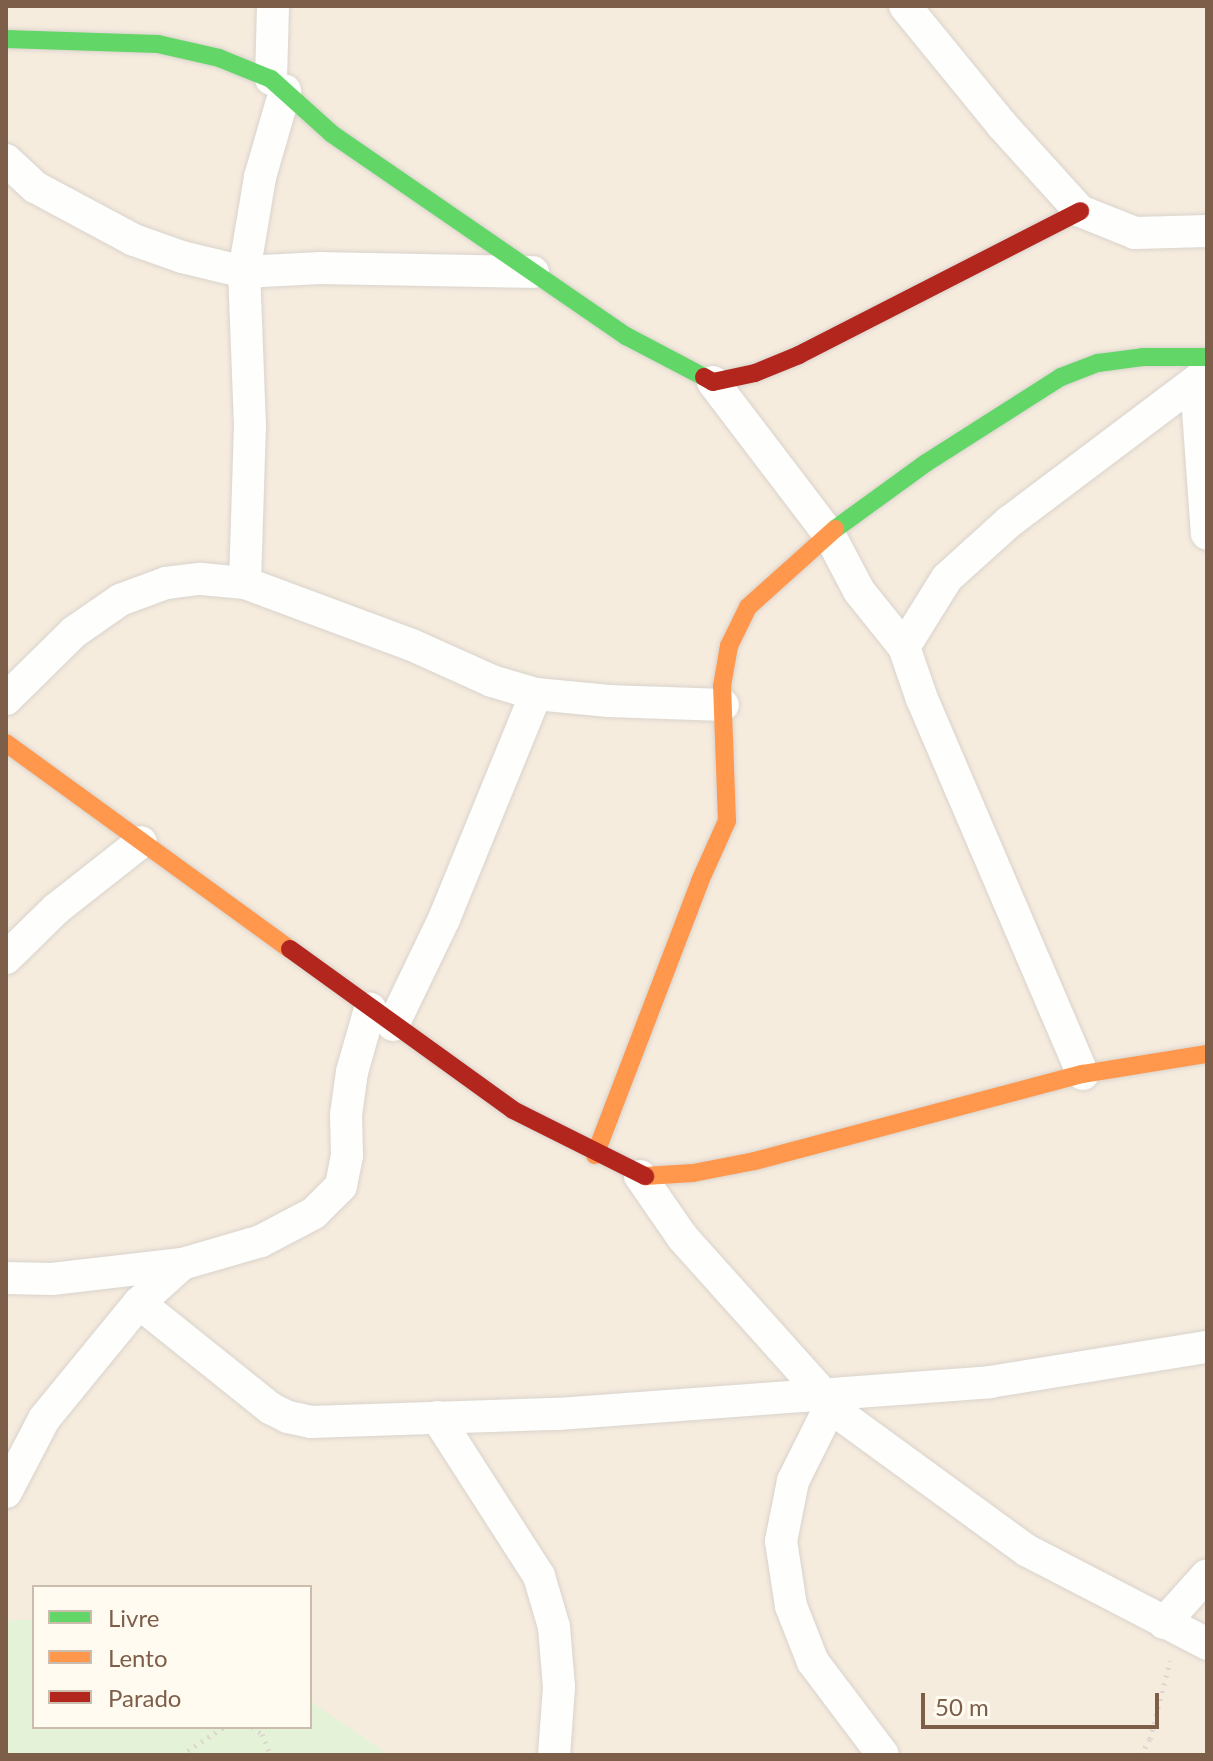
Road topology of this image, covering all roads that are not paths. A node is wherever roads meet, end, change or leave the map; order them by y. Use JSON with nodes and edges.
{"nodes":[{"id":1,"x":273,"y":6,"type":"edge"},
{"id":2,"x":905,"y":6,"type":"edge"},
{"id":3,"x":6,"y":39,"type":"edge"},
{"id":4,"x":278,"y":85,"type":"junction"},
{"id":5,"x":6,"y":160,"type":"edge"},
{"id":6,"x":1080,"y":211,"type":"junction"},
{"id":7,"x":1207,"y":231,"type":"edge"},
{"id":8,"x":244,"y":272,"type":"junction"},
{"id":9,"x":533,"y":272,"type":"junction"},
{"id":10,"x":1203,"y":371,"type":"edge"},
{"id":11,"x":713,"y":382,"type":"junction"},
{"id":12,"x":829,"y":534,"type":"junction"},
{"id":13,"x":1207,"y":534,"type":"edge"},
{"id":14,"x":245,"y":583,"type":"junction"},
{"id":15,"x":904,"y":647,"type":"junction"},
{"id":16,"x":536,"y":694,"type":"junction"},
{"id":17,"x":6,"y":699,"type":"edge"},
{"id":18,"x":723,"y":705,"type":"junction"},
{"id":19,"x":6,"y":743,"type":"edge"},
{"id":20,"x":141,"y":842,"type":"junction"},
{"id":21,"x":6,"y":958,"type":"edge"},
{"id":22,"x":382,"y":1017,"type":"junction"},
{"id":23,"x":1207,"y":1054,"type":"edge"},
{"id":24,"x":1083,"y":1074,"type":"junction"},
{"id":25,"x":595,"y":1155,"type":"junction"},
{"id":26,"x":640,"y":1176,"type":"junction"},
{"id":27,"x":182,"y":1264,"type":"junction"},
{"id":28,"x":6,"y":1278,"type":"edge"},
{"id":29,"x":139,"y":1303,"type":"junction"},
{"id":30,"x":1207,"y":1347,"type":"edge"},
{"id":31,"x":825,"y":1399,"type":"junction"},
{"id":32,"x":437,"y":1417,"type":"junction"},
{"id":33,"x":6,"y":1492,"type":"edge"},
{"id":34,"x":1207,"y":1575,"type":"edge"},
{"id":35,"x":1171,"y":1627,"type":"junction"},
{"id":36,"x":1207,"y":1644,"type":"edge"},
{"id":37,"x":554,"y":1755,"type":"edge"},
{"id":38,"x":883,"y":1755,"type":"edge"}],
"edges":[{"from":1,"to":4,"type":"street"},
{"from":2,"to":6,"type":"street"},
{"from":3,"to":4,"type":"street"},
{"from":4,"to":8,"type":"street"},
{"from":4,"to":9,"type":"street"},
{"from":5,"to":8,"type":"street"},
{"from":6,"to":7,"type":"street"},
{"from":6,"to":11,"type":"street"},
{"from":8,"to":9,"type":"street"},
{"from":8,"to":14,"type":"street"},
{"from":9,"to":11,"type":"street"},
{"from":10,"to":12,"type":"street"},
{"from":10,"to":13,"type":"street"},
{"from":10,"to":15,"type":"street"},
{"from":11,"to":12,"type":"street"},
{"from":12,"to":15,"type":"street"},
{"from":12,"to":18,"type":"street"},
{"from":14,"to":16,"type":"street"},
{"from":14,"to":17,"type":"street"},
{"from":15,"to":24,"type":"street"},
{"from":16,"to":18,"type":"street"},
{"from":16,"to":22,"type":"street"},
{"from":18,"to":25,"type":"street"},
{"from":19,"to":20,"type":"street"},
{"from":20,"to":21,"type":"street"},
{"from":20,"to":22,"type":"street"},
{"from":22,"to":25,"type":"street"},
{"from":22,"to":27,"type":"street"},
{"from":23,"to":24,"type":"street"},
{"from":24,"to":26,"type":"street"},
{"from":25,"to":26,"type":"street"},
{"from":26,"to":31,"type":"street"},
{"from":27,"to":28,"type":"street"},
{"from":27,"to":29,"type":"street"},
{"from":29,"to":32,"type":"street"},
{"from":29,"to":33,"type":"street"},
{"from":30,"to":31,"type":"street"},
{"from":31,"to":32,"type":"street"},
{"from":31,"to":35,"type":"street"},
{"from":31,"to":38,"type":"street"},
{"from":32,"to":37,"type":"street"},
{"from":34,"to":35,"type":"street"},
{"from":35,"to":36,"type":"street"}]}
